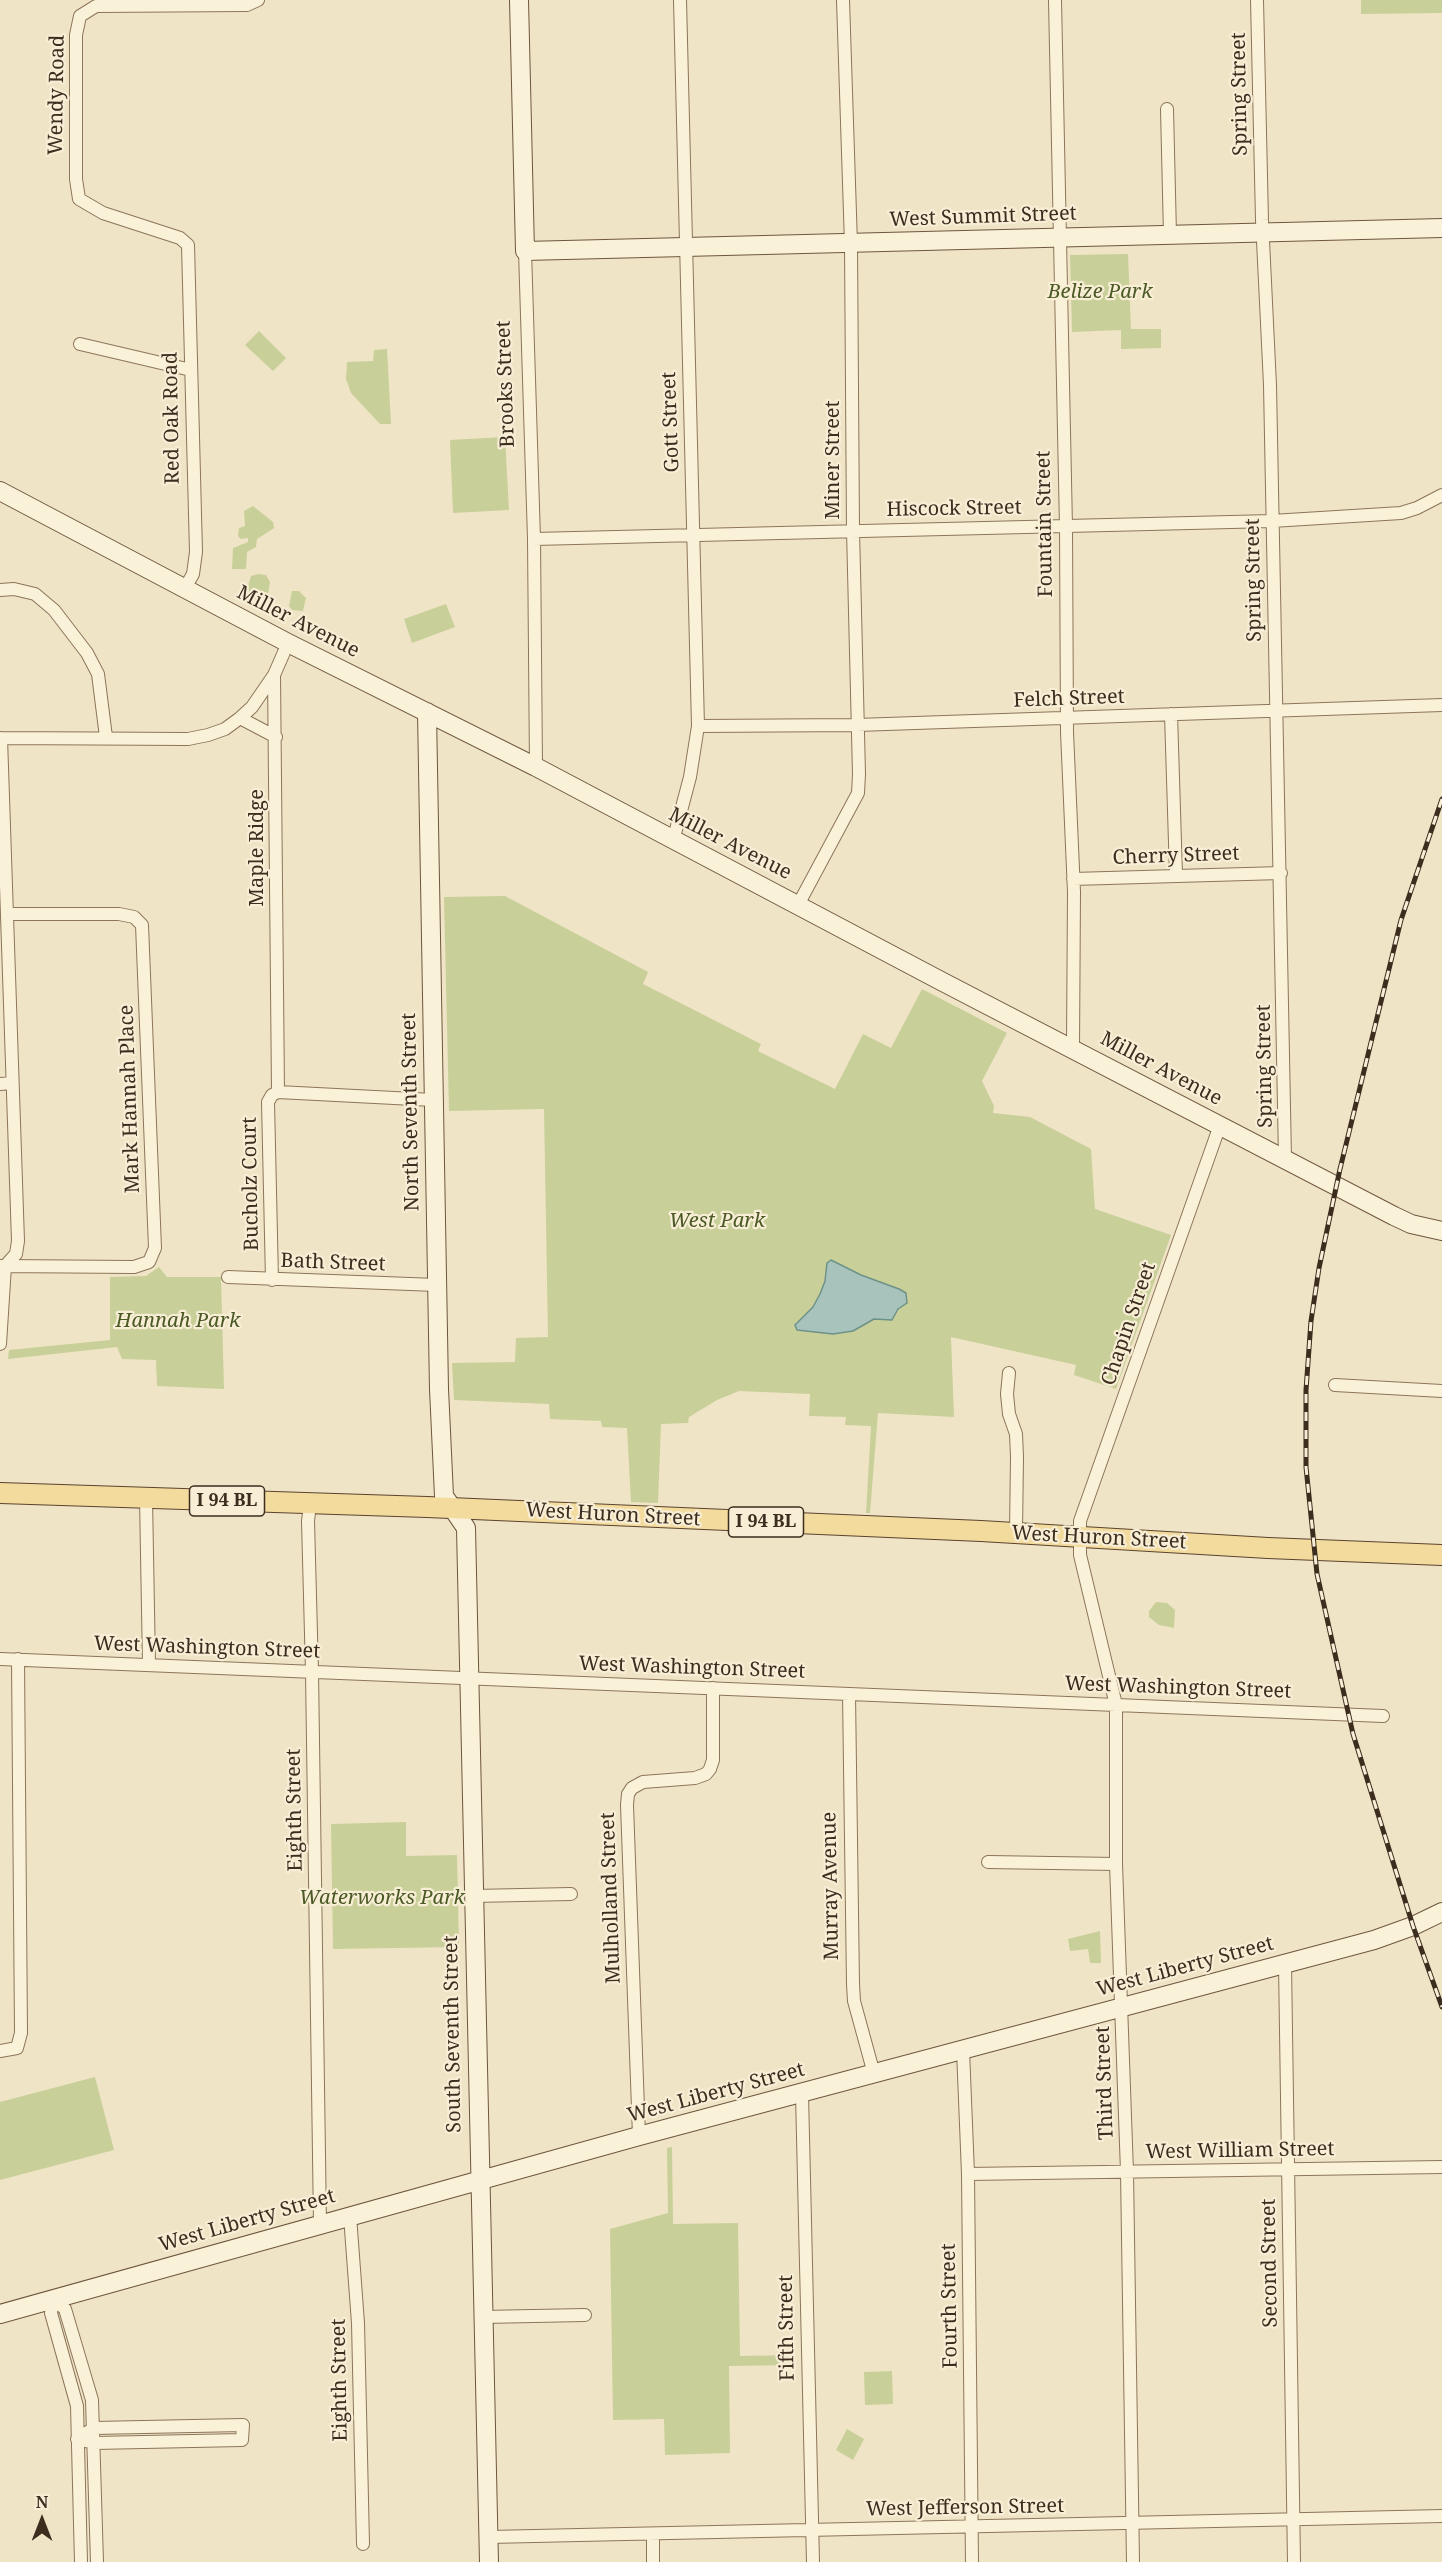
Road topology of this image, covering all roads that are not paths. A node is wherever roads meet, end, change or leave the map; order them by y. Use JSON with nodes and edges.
{"nodes":[{"id":1,"x":519,"y":0,"type":"edge"},
{"id":2,"x":680,"y":0,"type":"edge"},
{"id":3,"x":843,"y":0,"type":"edge"},
{"id":4,"x":1055,"y":0,"type":"edge"},
{"id":5,"x":1257,"y":0,"type":"edge"},
{"id":6,"x":257,"y":1,"type":"edge"},
{"id":7,"x":1167,"y":109,"type":"dead end"},
{"id":8,"x":1442,"y":228,"type":"edge"},
{"id":9,"x":1263,"y":234,"type":"junction"},
{"id":10,"x":1170,"y":235,"type":"junction"},
{"id":11,"x":1060,"y":237,"type":"junction"},
{"id":12,"x":850,"y":244,"type":"junction"},
{"id":13,"x":188,"y":245,"type":"joint"},
{"id":14,"x":685,"y":248,"type":"junction"},
{"id":15,"x":525,"y":251,"type":"junction"},
{"id":16,"x":80,"y":344,"type":"dead end"},
{"id":17,"x":191,"y":370,"type":"junction"},
{"id":18,"x":0,"y":491,"type":"edge"},
{"id":19,"x":1442,"y":495,"type":"edge"},
{"id":20,"x":1272,"y":521,"type":"junction"},
{"id":21,"x":1065,"y":527,"type":"junction"},
{"id":22,"x":853,"y":530,"type":"junction"},
{"id":23,"x":694,"y":537,"type":"junction"},
{"id":24,"x":534,"y":539,"type":"junction"},
{"id":25,"x":185,"y":588,"type":"junction"},
{"id":26,"x":0,"y":590,"type":"edge"},
{"id":27,"x":288,"y":644,"type":"junction"},
{"id":28,"x":274,"y":675,"type":"junction"},
{"id":29,"x":1442,"y":705,"type":"edge"},
{"id":30,"x":1276,"y":710,"type":"junction"},
{"id":31,"x":427,"y":712,"type":"junction"},
{"id":32,"x":1171,"y":714,"type":"junction"},
{"id":33,"x":240,"y":718,"type":"junction"},
{"id":34,"x":1066,"y":718,"type":"junction"},
{"id":35,"x":857,"y":725,"type":"junction"},
{"id":36,"x":698,"y":726,"type":"junction"},
{"id":37,"x":106,"y":737,"type":"junction"},
{"id":38,"x":276,"y":737,"type":"junction"},
{"id":39,"x":1,"y":738,"type":"edge"},
{"id":40,"x":536,"y":767,"type":"junction"},
{"id":41,"x":673,"y":841,"type":"junction"},
{"id":42,"x":1281,"y":873,"type":"junction"},
{"id":43,"x":1176,"y":875,"type":"junction"},
{"id":44,"x":1073,"y":879,"type":"junction"},
{"id":45,"x":798,"y":905,"type":"junction"},
{"id":46,"x":8,"y":914,"type":"junction"},
{"id":47,"x":1073,"y":1048,"type":"junction"},
{"id":48,"x":6,"y":1084,"type":"edge"},
{"id":49,"x":278,"y":1092,"type":"junction"},
{"id":50,"x":433,"y":1100,"type":"junction"},
{"id":51,"x":1220,"y":1125,"type":"junction"},
{"id":52,"x":1285,"y":1159,"type":"junction"},
{"id":53,"x":1442,"y":1231,"type":"edge"},
{"id":54,"x":2,"y":1266,"type":"edge"},
{"id":55,"x":228,"y":1277,"type":"dead end"},
{"id":56,"x":272,"y":1280,"type":"junction"},
{"id":57,"x":436,"y":1285,"type":"junction"},
{"id":58,"x":0,"y":1344,"type":"edge"},
{"id":59,"x":1009,"y":1373,"type":"dead end"},
{"id":60,"x":1335,"y":1385,"type":"dead end"},
{"id":61,"x":1442,"y":1391,"type":"edge"},
{"id":62,"x":0,"y":1493,"type":"edge"},
{"id":63,"x":146,"y":1498,"type":"junction"},
{"id":64,"x":310,"y":1504,"type":"junction"},
{"id":65,"x":454,"y":1508,"type":"junction"},
{"id":66,"x":1016,"y":1532,"type":"junction"},
{"id":67,"x":1079,"y":1536,"type":"junction"},
{"id":68,"x":1442,"y":1556,"type":"edge"},
{"id":69,"x":0,"y":1659,"type":"edge"},
{"id":70,"x":18,"y":1659,"type":"junction"},
{"id":71,"x":149,"y":1665,"type":"junction"},
{"id":72,"x":312,"y":1672,"type":"junction"},
{"id":73,"x":470,"y":1678,"type":"junction"},
{"id":74,"x":713,"y":1688,"type":"junction"},
{"id":75,"x":849,"y":1694,"type":"junction"},
{"id":76,"x":1116,"y":1705,"type":"junction"},
{"id":77,"x":1383,"y":1716,"type":"dead end"},
{"id":78,"x":988,"y":1862,"type":"dead end"},
{"id":79,"x":1116,"y":1864,"type":"junction"},
{"id":80,"x":571,"y":1894,"type":"dead end"},
{"id":81,"x":473,"y":1896,"type":"junction"},
{"id":82,"x":1442,"y":1912,"type":"edge"},
{"id":83,"x":1285,"y":1964,"type":"junction"},
{"id":84,"x":1121,"y":2006,"type":"junction"},
{"id":85,"x":963,"y":2050,"type":"junction"},
{"id":86,"x":0,"y":2051,"type":"edge"},
{"id":87,"x":874,"y":2074,"type":"junction"},
{"id":88,"x":802,"y":2094,"type":"junction"},
{"id":89,"x":639,"y":2136,"type":"junction"},
{"id":90,"x":1442,"y":2167,"type":"edge"},
{"id":91,"x":1289,"y":2169,"type":"junction"},
{"id":92,"x":1127,"y":2172,"type":"junction"},
{"id":93,"x":968,"y":2174,"type":"junction"},
{"id":94,"x":479,"y":2180,"type":"junction"},
{"id":95,"x":350,"y":2216,"type":"junction"},
{"id":96,"x":320,"y":2224,"type":"junction"},
{"id":97,"x":53,"y":2299,"type":"junction"},
{"id":98,"x":0,"y":2314,"type":"edge"},
{"id":99,"x":585,"y":2315,"type":"dead end"},
{"id":100,"x":482,"y":2317,"type":"junction"},
{"id":101,"x":94,"y":2428,"type":"junction"},
{"id":102,"x":77,"y":2439,"type":"junction"},
{"id":103,"x":94,"y":2443,"type":"junction"},
{"id":104,"x":1442,"y":2516,"type":"edge"},
{"id":105,"x":1294,"y":2520,"type":"junction"},
{"id":106,"x":1132,"y":2524,"type":"junction"},
{"id":107,"x":972,"y":2527,"type":"junction"},
{"id":108,"x":812,"y":2531,"type":"junction"},
{"id":109,"x":652,"y":2534,"type":"junction"},
{"id":110,"x":489,"y":2536,"type":"junction"},
{"id":111,"x":363,"y":2544,"type":"dead end"},
{"id":112,"x":81,"y":2562,"type":"edge"},
{"id":113,"x":97,"y":2562,"type":"edge"},
{"id":114,"x":489,"y":2562,"type":"edge"},
{"id":115,"x":653,"y":2562,"type":"edge"},
{"id":116,"x":813,"y":2562,"type":"edge"},
{"id":117,"x":972,"y":2562,"type":"edge"},
{"id":118,"x":1133,"y":2562,"type":"edge"},
{"id":119,"x":1294,"y":2562,"type":"edge"}],
"edges":[{"from":1,"to":15,"type":"main road","name":"Brooks Street"},
{"from":2,"to":14,"type":"street","name":"Gott Street"},
{"from":3,"to":12,"type":"street","name":"Miner Street"},
{"from":4,"to":11,"type":"street","name":"Fountain Street"},
{"from":5,"to":9,"type":"street","name":"Spring Street"},
{"from":6,"to":13,"type":"street","name":"Wendy Road"},
{"from":7,"to":10,"type":"street"},
{"from":8,"to":9,"type":"main road","name":"West Summit Street"},
{"from":9,"to":10,"type":"main road","name":"West Summit Street"},
{"from":9,"to":20,"type":"street","name":"Spring Street"},
{"from":10,"to":11,"type":"main road","name":"West Summit Street"},
{"from":11,"to":12,"type":"main road","name":"West Summit Street"},
{"from":11,"to":21,"type":"street","name":"Fountain Street"},
{"from":12,"to":14,"type":"main road","name":"West Summit Street"},
{"from":12,"to":22,"type":"street","name":"Miner Street"},
{"from":13,"to":17,"type":"street","name":"Red Oak Road"},
{"from":14,"to":15,"type":"main road","name":"West Summit Street"},
{"from":14,"to":23,"type":"street","name":"Gott Street"},
{"from":15,"to":24,"type":"street","name":"Brooks Street"},
{"from":16,"to":17,"type":"street"},
{"from":17,"to":25,"type":"street","name":"Red Oak Road"},
{"from":18,"to":25,"type":"main road","name":"Miller Avenue"},
{"from":19,"to":20,"type":"street","name":"Hiscock Street"},
{"from":20,"to":21,"type":"street","name":"Hiscock Street"},
{"from":20,"to":30,"type":"street","name":"Spring Street"},
{"from":21,"to":22,"type":"street","name":"Hiscock Street"},
{"from":21,"to":34,"type":"street","name":"Fountain Street"},
{"from":22,"to":23,"type":"street","name":"Hiscock Street"},
{"from":22,"to":35,"type":"street","name":"Miner Street"},
{"from":23,"to":24,"type":"street","name":"Hiscock Street"},
{"from":23,"to":36,"type":"street","name":"Gott Street"},
{"from":24,"to":40,"type":"street","name":"Brooks Street"},
{"from":25,"to":27,"type":"main road","name":"Miller Avenue"},
{"from":26,"to":37,"type":"street"},
{"from":27,"to":28,"type":"street"},
{"from":27,"to":31,"type":"main road","name":"Miller Avenue"},
{"from":28,"to":33,"type":"street"},
{"from":28,"to":38,"type":"street","name":"Maple Ridge"},
{"from":29,"to":30,"type":"street","name":"Felch Street"},
{"from":30,"to":32,"type":"street","name":"Felch Street"},
{"from":30,"to":42,"type":"street","name":"Spring Street"},
{"from":31,"to":40,"type":"main road","name":"Miller Avenue"},
{"from":31,"to":50,"type":"main road","name":"North Seventh Street"},
{"from":32,"to":34,"type":"street","name":"Felch Street"},
{"from":32,"to":43,"type":"street"},
{"from":33,"to":37,"type":"street"},
{"from":33,"to":38,"type":"street"},
{"from":34,"to":35,"type":"street","name":"Felch Street"},
{"from":34,"to":44,"type":"street","name":"Fountain Street"},
{"from":35,"to":36,"type":"street","name":"Felch Street"},
{"from":35,"to":45,"type":"street","name":"Miner Street"},
{"from":36,"to":41,"type":"street","name":"Gott Street"},
{"from":37,"to":39,"type":"street"},
{"from":38,"to":49,"type":"street","name":"Maple Ridge"},
{"from":39,"to":46,"type":"street"},
{"from":40,"to":41,"type":"main road","name":"Miller Avenue"},
{"from":41,"to":45,"type":"main road","name":"Miller Avenue"},
{"from":42,"to":43,"type":"street","name":"Cherry Street"},
{"from":42,"to":52,"type":"street","name":"Spring Street"},
{"from":43,"to":44,"type":"street","name":"Cherry Street"},
{"from":44,"to":47,"type":"street","name":"Fountain Street"},
{"from":45,"to":47,"type":"main road","name":"Miller Avenue"},
{"from":46,"to":48,"type":"street"},
{"from":46,"to":54,"type":"street","name":"Mark Hannah Place"},
{"from":47,"to":51,"type":"main road","name":"Miller Avenue"},
{"from":48,"to":54,"type":"street"},
{"from":49,"to":50,"type":"street"},
{"from":49,"to":56,"type":"street","name":"Bucholz Court"},
{"from":50,"to":57,"type":"main road","name":"North Seventh Street"},
{"from":51,"to":52,"type":"main road","name":"Miller Avenue"},
{"from":51,"to":67,"type":"street","name":"Chapin Street"},
{"from":52,"to":53,"type":"main road","name":"Miller Avenue"},
{"from":54,"to":58,"type":"street"},
{"from":55,"to":56,"type":"street","name":"Bath Street"},
{"from":56,"to":57,"type":"street","name":"Bath Street"},
{"from":57,"to":65,"type":"main road","name":"North Seventh Street"},
{"from":59,"to":66,"type":"street"},
{"from":60,"to":61,"type":"street"},
{"from":62,"to":63,"type":"main road","name":"West Huron Street","number":"I 94 BL"},
{"from":63,"to":64,"type":"main road","name":"West Huron Street","number":"I 94 BL"},
{"from":63,"to":71,"type":"street"},
{"from":64,"to":65,"type":"main road","name":"West Huron Street","number":"I 94 BL"},
{"from":64,"to":72,"type":"street","name":"Eighth Street"},
{"from":65,"to":66,"type":"main road","name":"West Huron Street","number":"I 94 BL"},
{"from":65,"to":73,"type":"main road","name":"South Seventh Street"},
{"from":66,"to":67,"type":"main road","name":"West Huron Street","number":"I 94 BL"},
{"from":67,"to":68,"type":"main road","name":"West Huron Street","number":"I 94 BL"},
{"from":67,"to":76,"type":"street","name":"Third Street"},
{"from":69,"to":70,"type":"street","name":"West Washington Street"},
{"from":70,"to":71,"type":"street","name":"West Washington Street"},
{"from":70,"to":86,"type":"street"},
{"from":71,"to":72,"type":"street","name":"West Washington Street"},
{"from":72,"to":73,"type":"street","name":"West Washington Street"},
{"from":72,"to":96,"type":"street","name":"Eighth Street"},
{"from":73,"to":74,"type":"street","name":"West Washington Street"},
{"from":73,"to":81,"type":"main road","name":"South Seventh Street"},
{"from":74,"to":75,"type":"street","name":"West Washington Street"},
{"from":74,"to":89,"type":"street","name":"Mulholland Street"},
{"from":75,"to":76,"type":"street","name":"West Washington Street"},
{"from":75,"to":87,"type":"street","name":"Murray Avenue"},
{"from":76,"to":77,"type":"street","name":"West Washington Street"},
{"from":76,"to":79,"type":"street","name":"Third Street"},
{"from":78,"to":79,"type":"street"},
{"from":79,"to":84,"type":"street","name":"Third Street"},
{"from":80,"to":81,"type":"street"},
{"from":81,"to":94,"type":"main road","name":"South Seventh Street"},
{"from":82,"to":83,"type":"main road","name":"West Liberty Street"},
{"from":83,"to":84,"type":"main road","name":"West Liberty Street"},
{"from":83,"to":91,"type":"street","name":"Second Street"},
{"from":84,"to":85,"type":"main road","name":"West Liberty Street"},
{"from":84,"to":92,"type":"street","name":"Third Street"},
{"from":85,"to":87,"type":"main road","name":"West Liberty Street"},
{"from":85,"to":93,"type":"street","name":"Fourth Street"},
{"from":87,"to":88,"type":"main road","name":"West Liberty Street"},
{"from":88,"to":89,"type":"main road","name":"West Liberty Street"},
{"from":88,"to":108,"type":"street","name":"Fifth Street"},
{"from":89,"to":94,"type":"main road","name":"West Liberty Street"},
{"from":90,"to":91,"type":"street","name":"West William Street"},
{"from":91,"to":92,"type":"street","name":"West William Street"},
{"from":91,"to":105,"type":"street","name":"Second Street"},
{"from":92,"to":93,"type":"street","name":"West William Street"},
{"from":92,"to":106,"type":"street","name":"Third Street"},
{"from":93,"to":107,"type":"street","name":"Fourth Street"},
{"from":94,"to":95,"type":"main road","name":"West Liberty Street"},
{"from":94,"to":100,"type":"main road","name":"South Seventh Street"},
{"from":95,"to":96,"type":"main road","name":"West Liberty Street"},
{"from":95,"to":111,"type":"street","name":"Eighth Street"},
{"from":96,"to":97,"type":"main road","name":"West Liberty Street"},
{"from":97,"to":98,"type":"main road","name":"West Liberty Street"},
{"from":97,"to":101,"type":"street"},
{"from":97,"to":102,"type":"street"},
{"from":99,"to":100,"type":"street"},
{"from":100,"to":110,"type":"main road","name":"South Seventh Street"},
{"from":101,"to":102,"type":"street"},
{"from":101,"to":103,"type":"street"},
{"from":101,"to":103,"type":"street"},
{"from":102,"to":103,"type":"street"},
{"from":102,"to":112,"type":"street"},
{"from":103,"to":113,"type":"street"},
{"from":104,"to":105,"type":"street","name":"West Jefferson Street"},
{"from":105,"to":106,"type":"street","name":"West Jefferson Street"},
{"from":105,"to":119,"type":"street","name":"Second Street"},
{"from":106,"to":107,"type":"street","name":"West Jefferson Street"},
{"from":106,"to":118,"type":"street","name":"Third Street"},
{"from":107,"to":108,"type":"street","name":"West Jefferson Street"},
{"from":107,"to":117,"type":"street","name":"Fourth Street"},
{"from":108,"to":109,"type":"street","name":"West Jefferson Street"},
{"from":108,"to":116,"type":"street","name":"Fifth Street"},
{"from":109,"to":110,"type":"street","name":"West Jefferson Street"},
{"from":109,"to":115,"type":"street"},
{"from":110,"to":114,"type":"main road","name":"South Seventh Street"}]}
